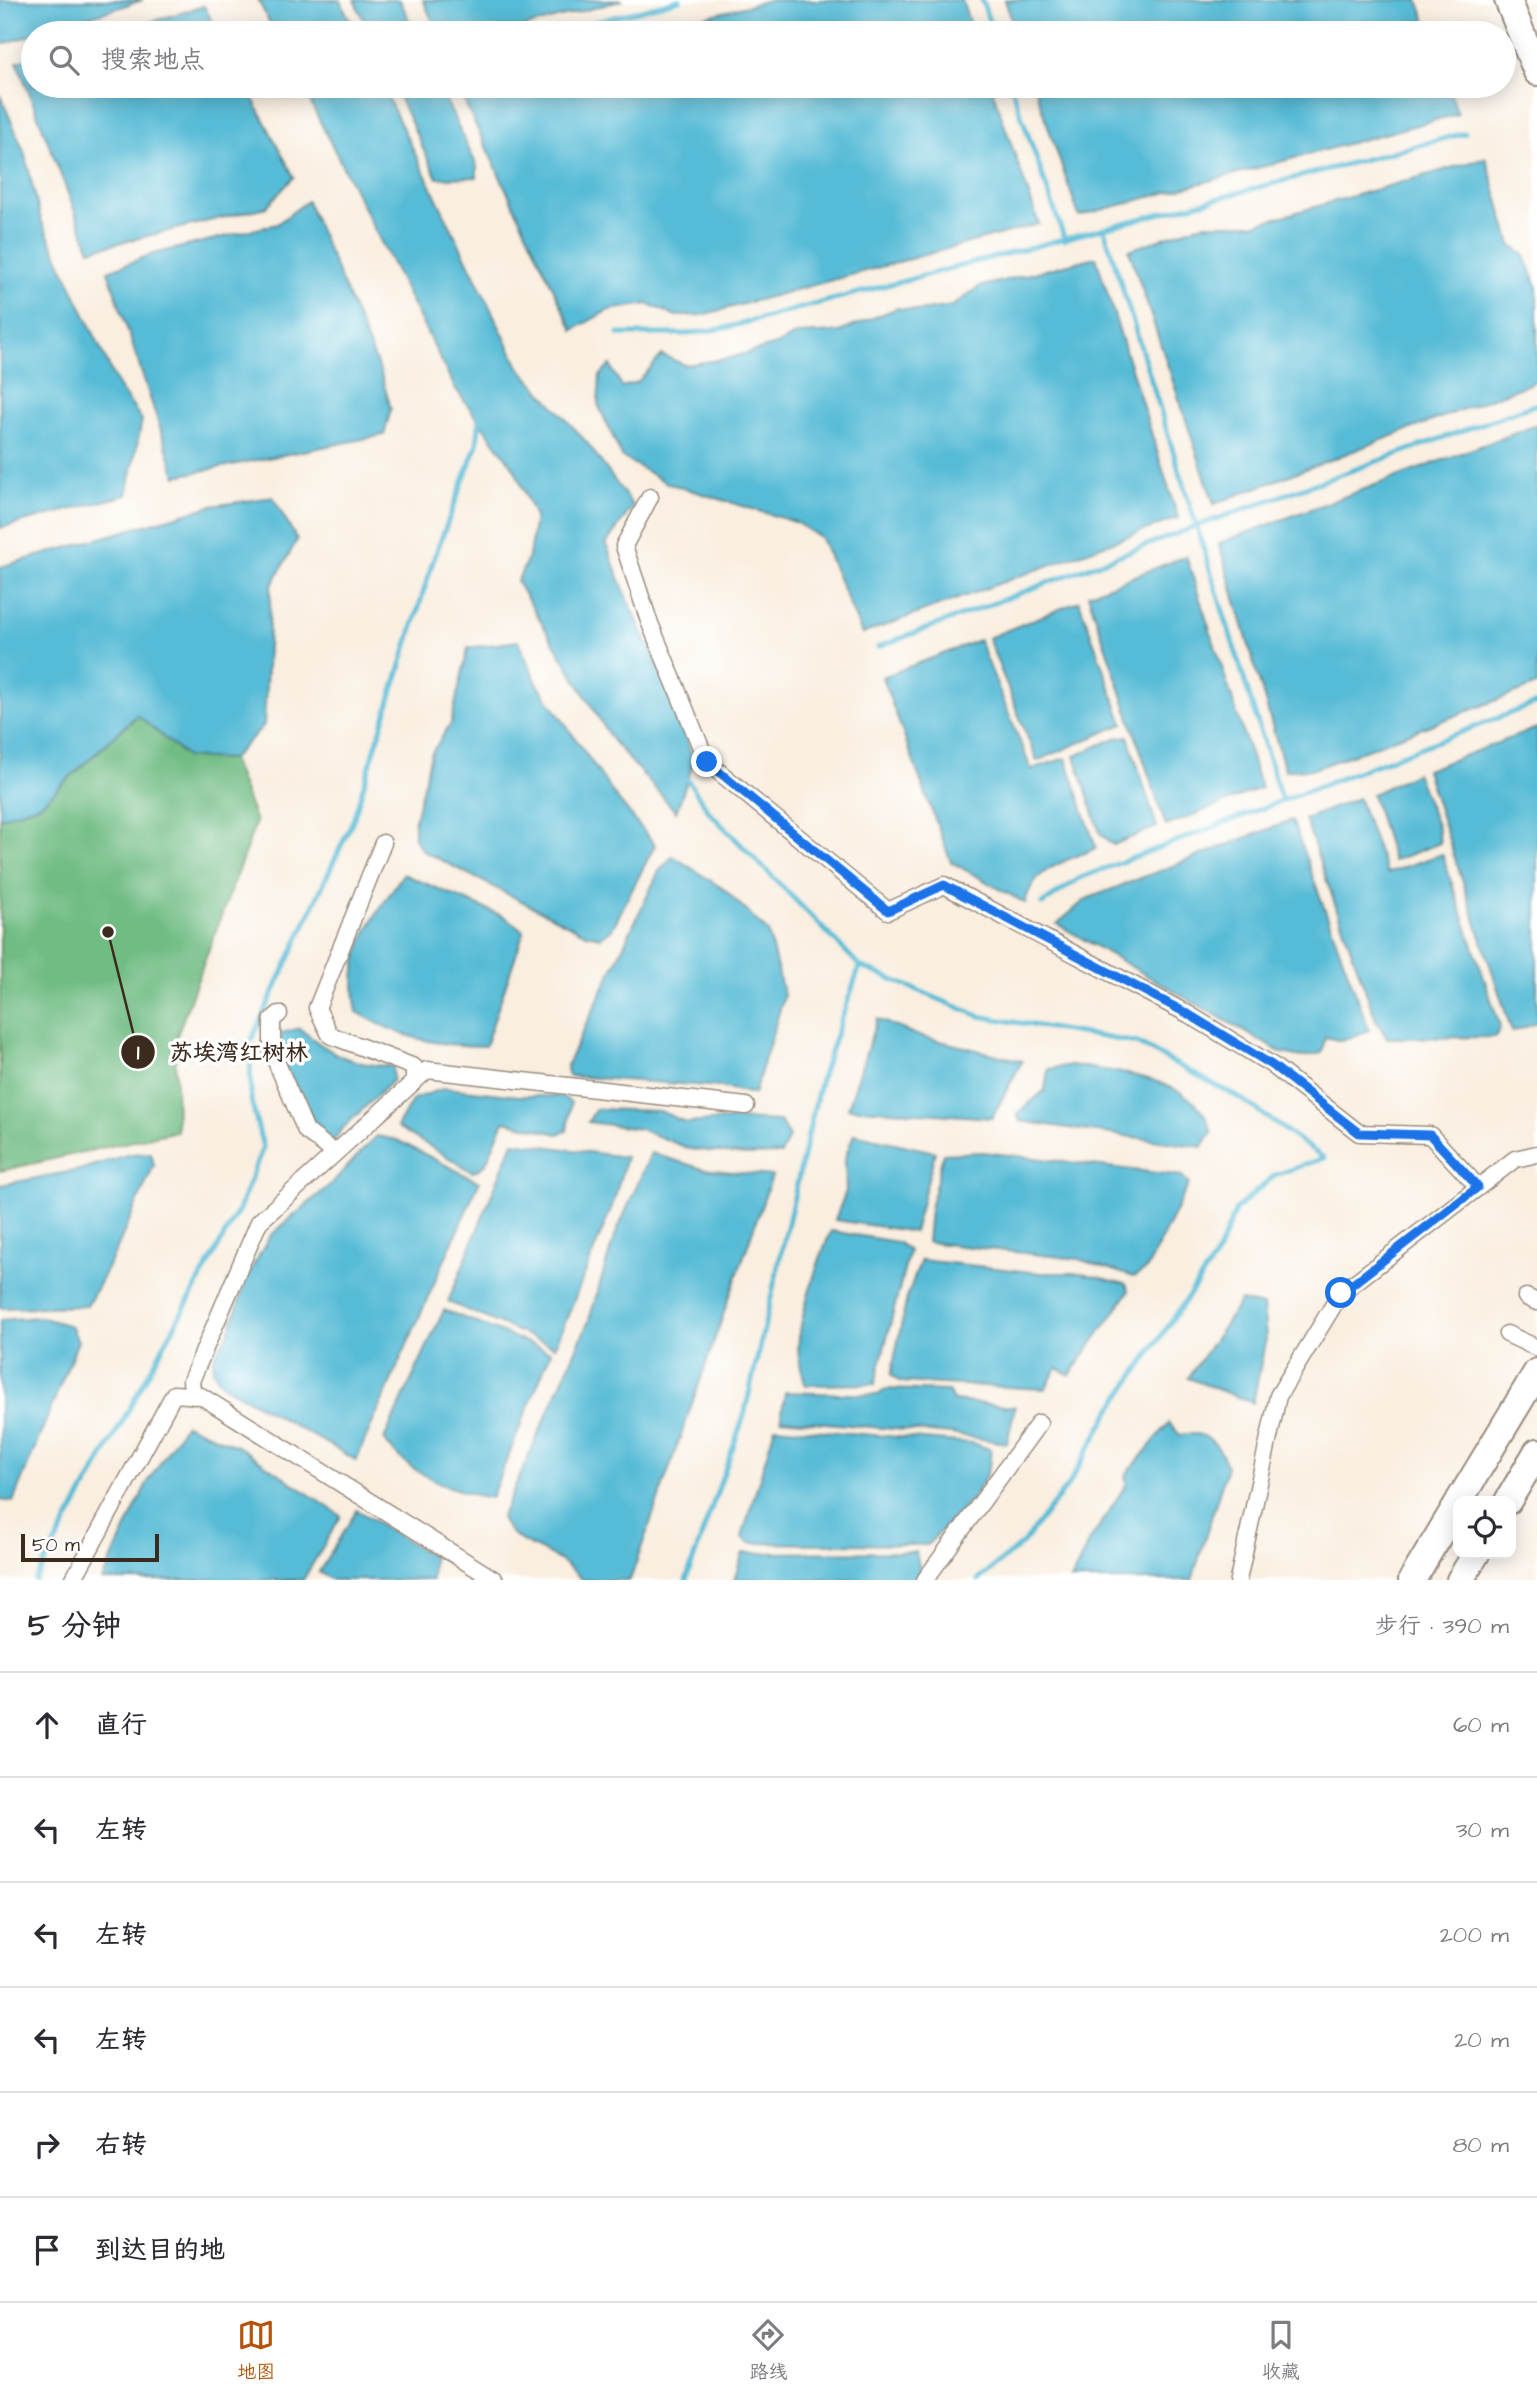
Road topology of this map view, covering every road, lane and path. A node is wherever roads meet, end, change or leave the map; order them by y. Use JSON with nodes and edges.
{"nodes":[{"id":1,"x":1508,"y":0,"type":"edge"},
{"id":2,"x":1537,"y":72,"type":"edge"},
{"id":3,"x":650,"y":497,"type":"dead end"},
{"id":4,"x":383,"y":843,"type":"dead end"},
{"id":5,"x":279,"y":1014,"type":"dead end"},
{"id":6,"x":414,"y":1081,"type":"junction"},
{"id":7,"x":746,"y":1106,"type":"dead end"},
{"id":8,"x":335,"y":1153,"type":"junction"},
{"id":9,"x":1537,"y":1154,"type":"edge"},
{"id":10,"x":1478,"y":1187,"type":"junction"},
{"id":11,"x":1507,"y":1334,"type":"dead end"},
{"id":12,"x":1537,"y":1348,"type":"edge"},
{"id":13,"x":1537,"y":1372,"type":"edge"},
{"id":14,"x":193,"y":1396,"type":"junction"},
{"id":15,"x":1039,"y":1423,"type":"dead end"},
{"id":16,"x":1537,"y":1452,"type":"edge"},
{"id":17,"x":1463,"y":1496,"type":"edge"},
{"id":18,"x":1511,"y":1496,"type":"edge"},
{"id":19,"x":1453,"y":1512,"type":"edge"},
{"id":20,"x":1473,"y":1559,"type":"edge"},
{"id":21,"x":73,"y":1580,"type":"edge"},
{"id":22,"x":495,"y":1580,"type":"edge"},
{"id":23,"x":925,"y":1580,"type":"edge"},
{"id":24,"x":1238,"y":1580,"type":"edge"},
{"id":25,"x":1412,"y":1580,"type":"edge"},
{"id":26,"x":1460,"y":1580,"type":"edge"}],
"edges":[{"from":1,"to":2,"type":"main road"},
{"from":3,"to":10,"type":"street"},
{"from":4,"to":6,"type":"street"},
{"from":5,"to":8,"type":"street"},
{"from":6,"to":7,"type":"street"},
{"from":6,"to":8,"type":"street"},
{"from":8,"to":14,"type":"street"},
{"from":9,"to":10,"type":"street"},
{"from":10,"to":24,"type":"street"},
{"from":11,"to":12,"type":"street"},
{"from":13,"to":17,"type":"main road"},
{"from":14,"to":21,"type":"street"},
{"from":14,"to":22,"type":"street"},
{"from":15,"to":23,"type":"street"},
{"from":16,"to":18,"type":"main road"},
{"from":19,"to":25,"type":"main road"},
{"from":20,"to":26,"type":"main road"}]}
